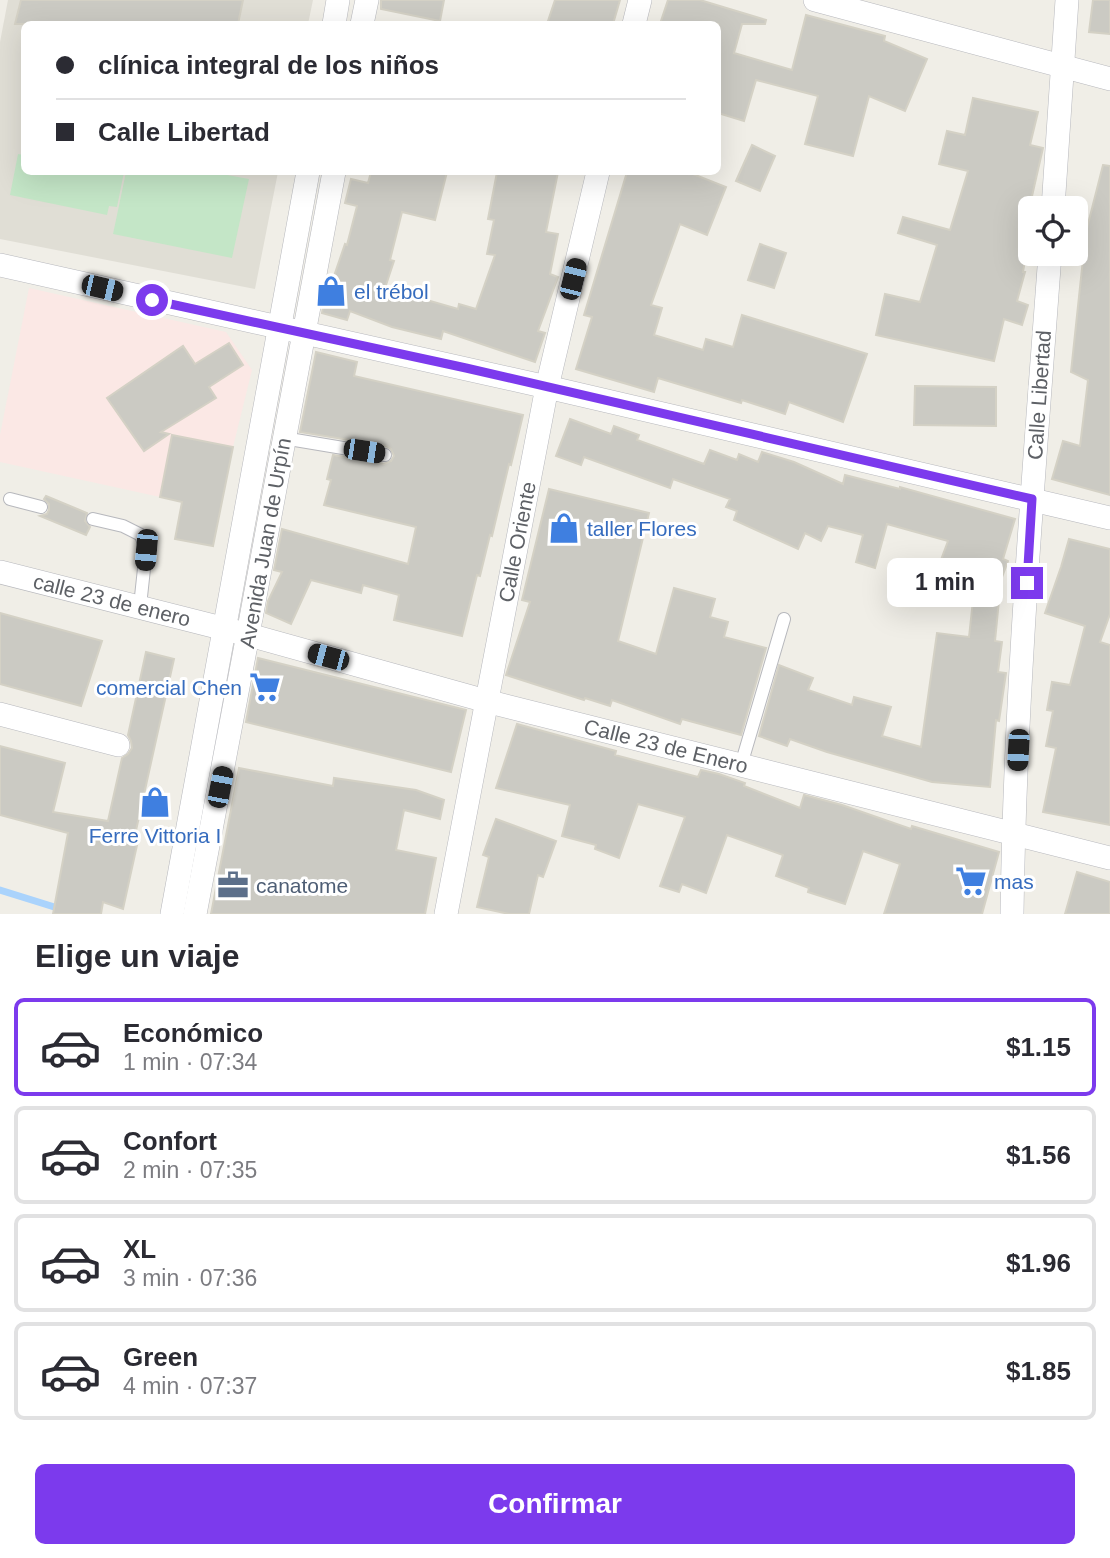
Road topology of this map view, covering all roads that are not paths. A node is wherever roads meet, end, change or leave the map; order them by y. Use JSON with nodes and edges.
{"nodes":[{"id":1,"x":338,"y":0,"type":"edge"},
{"id":2,"x":367,"y":0,"type":"edge"},
{"id":3,"x":640,"y":0,"type":"edge"},
{"id":4,"x":815,"y":0,"type":"edge"},
{"id":5,"x":1067,"y":0,"type":"edge"},
{"id":6,"x":334,"y":21,"type":"edge"},
{"id":7,"x":363,"y":21,"type":"edge"},
{"id":8,"x":635,"y":21,"type":"edge"},
{"id":9,"x":1063,"y":67,"type":"junction"},
{"id":10,"x":1110,"y":79,"type":"edge"},
{"id":11,"x":307,"y":175,"type":"edge"},
{"id":12,"x":333,"y":175,"type":"edge"},
{"id":13,"x":597,"y":175,"type":"edge"},
{"id":14,"x":1054,"y":196,"type":"edge"},
{"id":15,"x":0,"y":265,"type":"edge"},
{"id":16,"x":1049,"y":266,"type":"edge"},
{"id":17,"x":279,"y":328,"type":"junction"},
{"id":18,"x":304,"y":332,"type":"junction"},
{"id":19,"x":547,"y":387,"type":"junction"},
{"id":20,"x":283,"y":438,"type":"junction"},
{"id":21,"x":385,"y":455,"type":"dead end"},
{"id":22,"x":10,"y":499,"type":"dead end"},
{"id":23,"x":1032,"y":499,"type":"junction"},
{"id":24,"x":41,"y":507,"type":"dead end"},
{"id":25,"x":1110,"y":518,"type":"edge"},
{"id":26,"x":93,"y":519,"type":"dead end"},
{"id":27,"x":0,"y":572,"type":"edge"},
{"id":28,"x":140,"y":606,"type":"junction"},
{"id":29,"x":784,"y":619,"type":"dead end"},
{"id":30,"x":224,"y":629,"type":"junction"},
{"id":31,"x":249,"y":635,"type":"junction"},
{"id":32,"x":486,"y":701,"type":"junction"},
{"id":33,"x":0,"y":714,"type":"edge"},
{"id":34,"x":118,"y":745,"type":"dead end"},
{"id":35,"x":741,"y":765,"type":"junction"},
{"id":36,"x":1013,"y":834,"type":"junction"},
{"id":37,"x":1110,"y":858,"type":"edge"},
{"id":38,"x":172,"y":914,"type":"edge"},
{"id":39,"x":195,"y":914,"type":"edge"},
{"id":40,"x":446,"y":914,"type":"edge"},
{"id":41,"x":1012,"y":914,"type":"edge"}],
"edges":[{"from":1,"to":6,"type":"street"},
{"from":2,"to":7,"type":"street"},
{"from":3,"to":8,"type":"street"},
{"from":4,"to":9,"type":"street"},
{"from":5,"to":9,"type":"street"},
{"from":9,"to":10,"type":"street"},
{"from":9,"to":14,"type":"street"},
{"from":11,"to":17,"type":"street","name":"Avenida Juan de Urpín"},
{"from":12,"to":18,"type":"street","name":"Avenida Juan de Urpín"},
{"from":13,"to":19,"type":"street","name":"Calle Oriente"},
{"from":15,"to":17,"type":"street"},
{"from":16,"to":23,"type":"street","name":"Calle Libertad"},
{"from":17,"to":18,"type":"street"},
{"from":17,"to":30,"type":"street","name":"Avenida Juan de Urpín"},
{"from":18,"to":19,"type":"street"},
{"from":18,"to":20,"type":"street","name":"Avenida Juan de Urpín"},
{"from":19,"to":23,"type":"street"},
{"from":19,"to":32,"type":"street","name":"Calle Oriente"},
{"from":20,"to":21,"type":"lane"},
{"from":20,"to":31,"type":"street","name":"Avenida Juan de Urpín"},
{"from":22,"to":24,"type":"lane"},
{"from":23,"to":25,"type":"street"},
{"from":23,"to":36,"type":"street","name":"Calle Libertad"},
{"from":26,"to":28,"type":"lane"},
{"from":27,"to":28,"type":"street","name":"calle 23 de enero"},
{"from":28,"to":30,"type":"street","name":"calle 23 de enero"},
{"from":29,"to":35,"type":"lane"},
{"from":30,"to":31,"type":"street","name":"Calle 23 de Enero"},
{"from":30,"to":38,"type":"street","name":"Avenida Juan de Urpín"},
{"from":31,"to":32,"type":"street","name":"Calle 23 de Enero"},
{"from":31,"to":39,"type":"street","name":"Avenida Juan de Urpín"},
{"from":32,"to":35,"type":"street","name":"Calle 23 de Enero"},
{"from":32,"to":40,"type":"street","name":"Calle Oriente"},
{"from":33,"to":34,"type":"street"},
{"from":35,"to":36,"type":"street","name":"Calle 23 de Enero"},
{"from":36,"to":37,"type":"street","name":"Calle 23 de Enero"},
{"from":36,"to":41,"type":"street","name":"Calle Libertad"}]}
